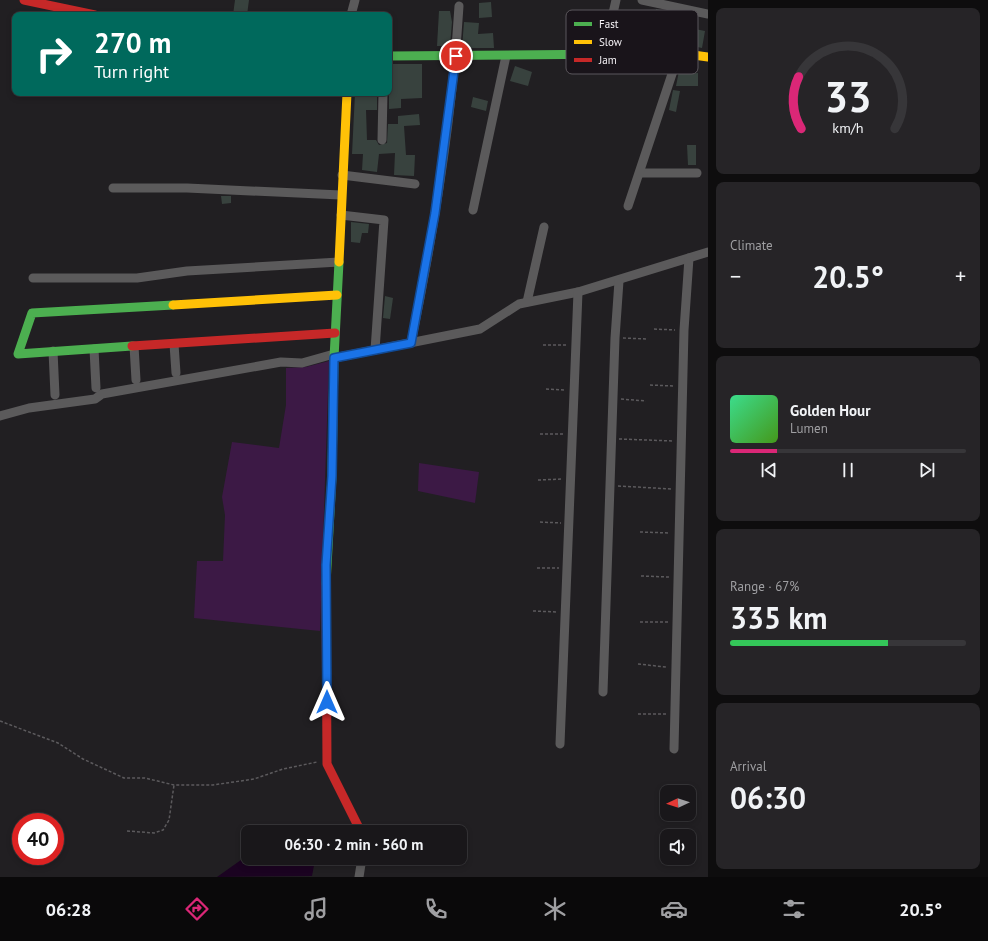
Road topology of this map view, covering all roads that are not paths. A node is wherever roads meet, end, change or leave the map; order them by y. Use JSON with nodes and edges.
{"nodes":[{"id":1,"x":24,"y":0,"type":"edge"},
{"id":2,"x":355,"y":0,"type":"edge"},
{"id":3,"x":616,"y":0,"type":"edge"},
{"id":4,"x":642,"y":0,"type":"edge"},
{"id":5,"x":459,"y":6,"type":"dead end"},
{"id":6,"x":614,"y":10,"type":"edge"},
{"id":7,"x":689,"y":10,"type":"edge"},
{"id":8,"x":81,"y":12,"type":"edge"},
{"id":9,"x":352,"y":12,"type":"edge"},
{"id":10,"x":698,"y":12,"type":"edge"},
{"id":11,"x":708,"y":14,"type":"edge"},
{"id":12,"x":566,"y":54,"type":"edge"},
{"id":13,"x":392,"y":56,"type":"edge"},
{"id":14,"x":456,"y":56,"type":"junction"},
{"id":15,"x":506,"y":56,"type":"junction"},
{"id":16,"x":698,"y":56,"type":"edge"},
{"id":17,"x":708,"y":57,"type":"edge"},
{"id":18,"x":672,"y":74,"type":"edge"},
{"id":19,"x":347,"y":96,"type":"edge"},
{"id":20,"x":382,"y":96,"type":"edge"},
{"id":21,"x":382,"y":140,"type":"dead end"},
{"id":22,"x":640,"y":173,"type":"junction"},
{"id":23,"x":697,"y":173,"type":"dead end"},
{"id":24,"x":342,"y":175,"type":"junction"},
{"id":25,"x":415,"y":184,"type":"dead end"},
{"id":26,"x":113,"y":188,"type":"dead end"},
{"id":27,"x":341,"y":195,"type":"junction"},
{"id":28,"x":628,"y":206,"type":"dead end"},
{"id":29,"x":474,"y":210,"type":"dead end"},
{"id":30,"x":341,"y":215,"type":"junction"},
{"id":31,"x":544,"y":227,"type":"dead end"},
{"id":32,"x":708,"y":252,"type":"edge"},
{"id":33,"x":690,"y":258,"type":"junction"},
{"id":34,"x":339,"y":262,"type":"junction"},
{"id":35,"x":33,"y":278,"type":"dead end"},
{"id":36,"x":619,"y":281,"type":"junction"},
{"id":37,"x":578,"y":292,"type":"junction"},
{"id":38,"x":337,"y":295,"type":"junction"},
{"id":39,"x":527,"y":302,"type":"junction"},
{"id":40,"x":335,"y":333,"type":"junction"},
{"id":41,"x":411,"y":343,"type":"junction"},
{"id":42,"x":174,"y":344,"type":"junction"},
{"id":43,"x":134,"y":346,"type":"junction"},
{"id":44,"x":94,"y":349,"type":"junction"},
{"id":45,"x":375,"y":350,"type":"junction"},
{"id":46,"x":53,"y":352,"type":"junction"},
{"id":47,"x":334,"y":356,"type":"junction"},
{"id":48,"x":176,"y":373,"type":"dead end"},
{"id":49,"x":136,"y":380,"type":"dead end"},
{"id":50,"x":96,"y":388,"type":"dead end"},
{"id":51,"x":55,"y":395,"type":"dead end"},
{"id":52,"x":0,"y":416,"type":"edge"},
{"id":53,"x":603,"y":692,"type":"dead end"},
{"id":54,"x":560,"y":744,"type":"dead end"},
{"id":55,"x":674,"y":749,"type":"dead end"},
{"id":56,"x":357,"y":825,"type":"edge"},
{"id":57,"x":361,"y":865,"type":"edge"},
{"id":58,"x":358,"y":877,"type":"edge"}],
"edges":[{"from":1,"to":8,"type":"street"},
{"from":2,"to":9,"type":"street"},
{"from":3,"to":6,"type":"street"},
{"from":4,"to":7,"type":"street"},
{"from":5,"to":14,"type":"street"},
{"from":10,"to":11,"type":"street"},
{"from":12,"to":15,"type":"street"},
{"from":13,"to":14,"type":"street"},
{"from":14,"to":15,"type":"street"},
{"from":14,"to":41,"type":"street"},
{"from":15,"to":29,"type":"street"},
{"from":16,"to":17,"type":"street"},
{"from":18,"to":22,"type":"street"},
{"from":19,"to":24,"type":"street"},
{"from":20,"to":21,"type":"street"},
{"from":22,"to":23,"type":"street"},
{"from":22,"to":28,"type":"street"},
{"from":24,"to":25,"type":"street"},
{"from":24,"to":27,"type":"street"},
{"from":26,"to":27,"type":"street"},
{"from":27,"to":30,"type":"street"},
{"from":30,"to":34,"type":"street"},
{"from":30,"to":45,"type":"street"},
{"from":31,"to":39,"type":"street"},
{"from":32,"to":33,"type":"street"},
{"from":33,"to":36,"type":"street"},
{"from":33,"to":55,"type":"street"},
{"from":34,"to":35,"type":"street"},
{"from":34,"to":38,"type":"street"},
{"from":36,"to":37,"type":"street"},
{"from":36,"to":53,"type":"street"},
{"from":37,"to":39,"type":"street"},
{"from":37,"to":54,"type":"street"},
{"from":38,"to":40,"type":"street"},
{"from":38,"to":46,"type":"street"},
{"from":39,"to":41,"type":"street"},
{"from":40,"to":42,"type":"street"},
{"from":40,"to":47,"type":"street"},
{"from":41,"to":45,"type":"street"},
{"from":42,"to":43,"type":"street"},
{"from":42,"to":48,"type":"street"},
{"from":43,"to":44,"type":"street"},
{"from":43,"to":49,"type":"street"},
{"from":44,"to":46,"type":"street"},
{"from":44,"to":50,"type":"street"},
{"from":45,"to":47,"type":"street"},
{"from":46,"to":51,"type":"street"},
{"from":47,"to":52,"type":"street"},
{"from":47,"to":56,"type":"street"},
{"from":57,"to":58,"type":"street"}]}
